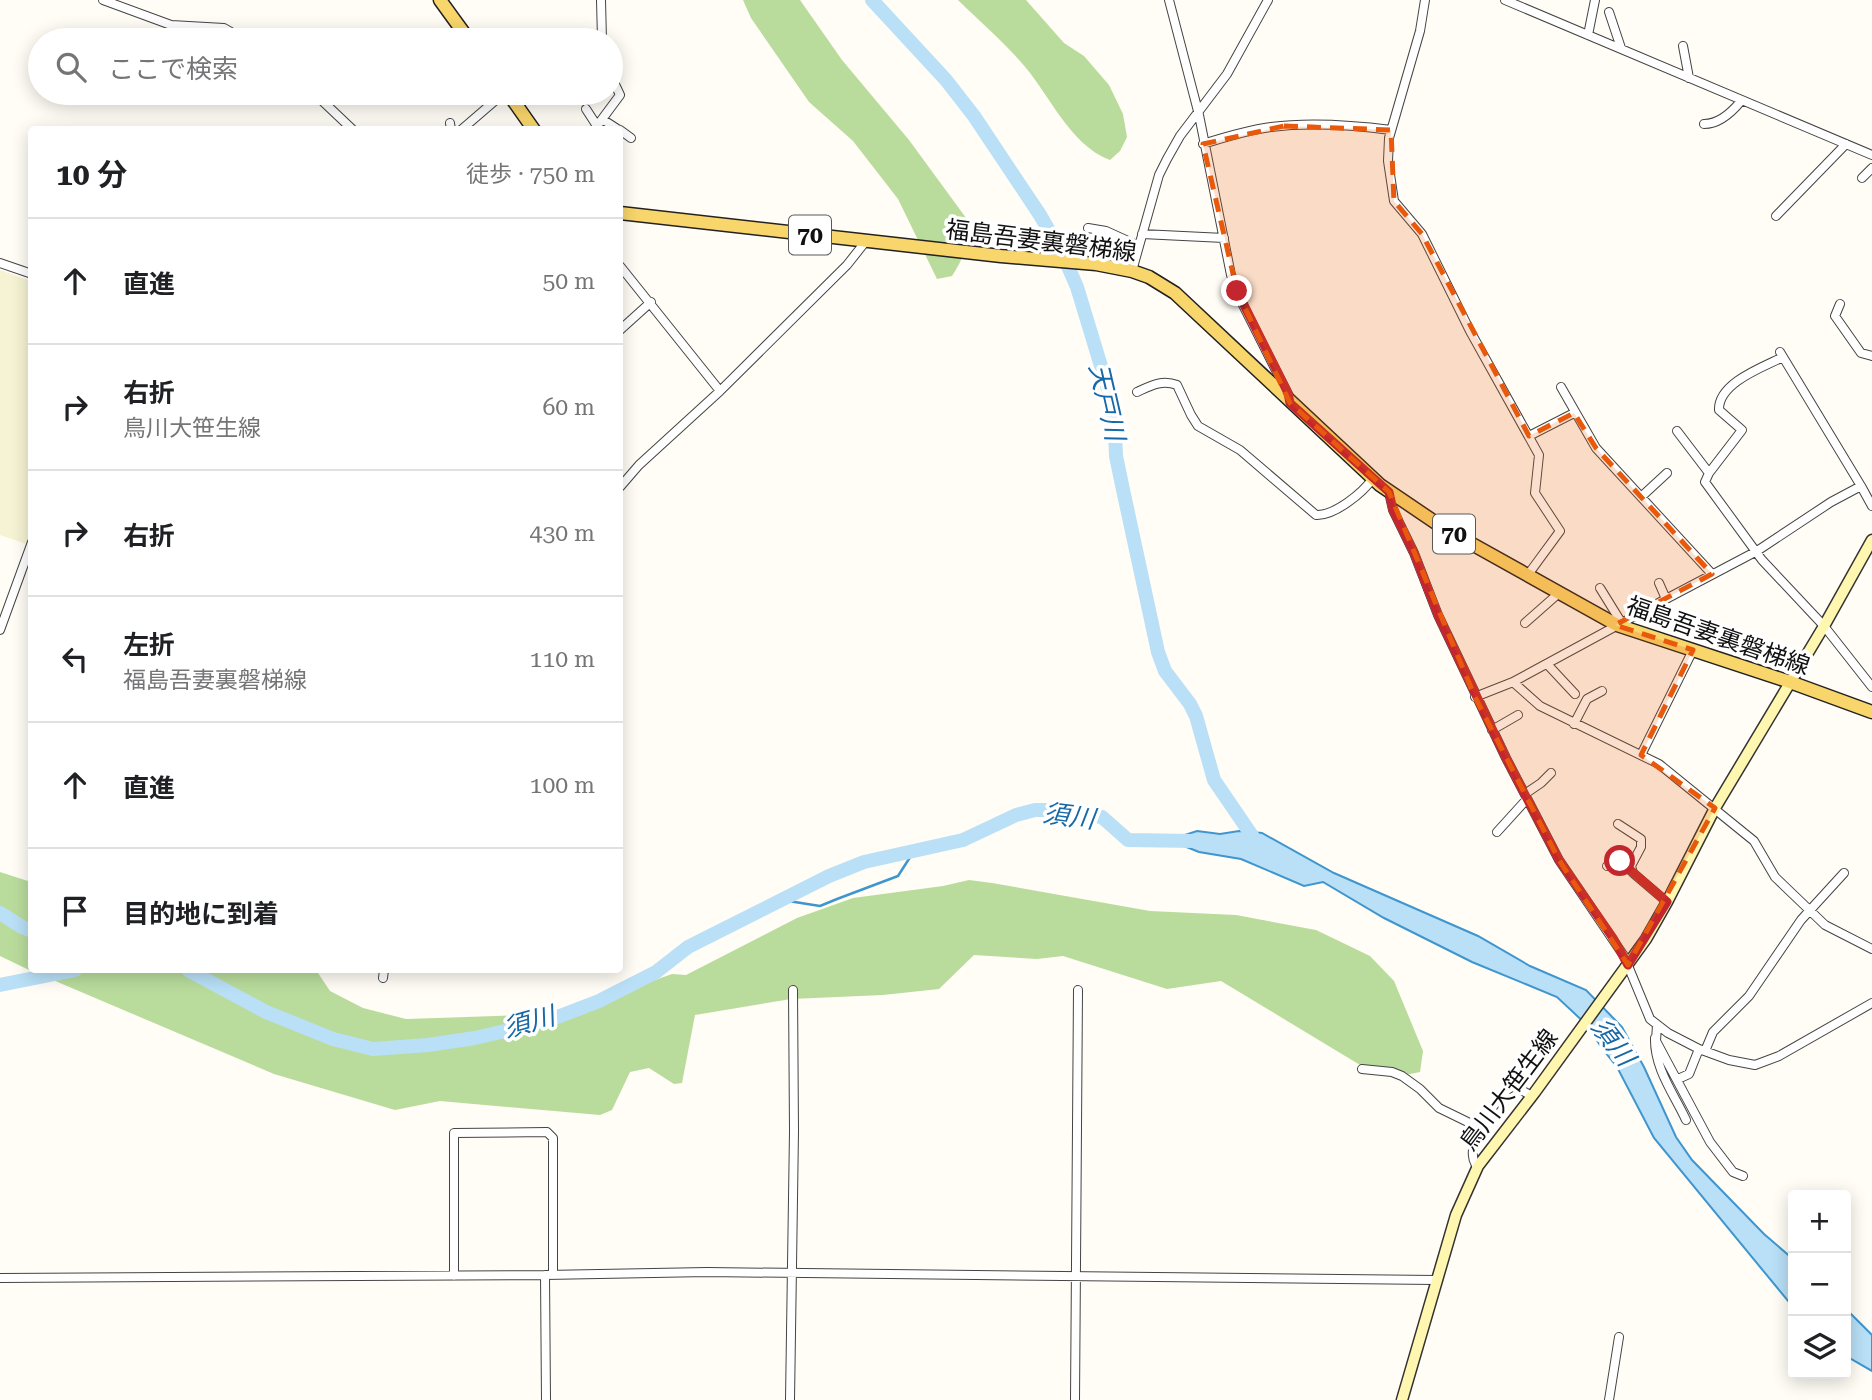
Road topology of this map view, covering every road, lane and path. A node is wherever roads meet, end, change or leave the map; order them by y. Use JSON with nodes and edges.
{"nodes":[{"id":1,"x":103,"y":0,"type":"edge"},
{"id":2,"x":601,"y":0,"type":"edge"},
{"id":3,"x":1169,"y":0,"type":"edge"},
{"id":4,"x":1268,"y":0,"type":"edge"},
{"id":5,"x":1425,"y":0,"type":"edge"},
{"id":6,"x":1505,"y":0,"type":"edge"},
{"id":7,"x":1595,"y":0,"type":"edge"},
{"id":8,"x":443,"y":1,"type":"edge"},
{"id":9,"x":1609,"y":12,"type":"dead end"},
{"id":10,"x":224,"y":28,"type":"edge"},
{"id":11,"x":462,"y":28,"type":"edge"},
{"id":12,"x":602,"y":28,"type":"edge"},
{"id":13,"x":1588,"y":35,"type":"junction"},
{"id":14,"x":1683,"y":46,"type":"dead end"},
{"id":15,"x":1621,"y":48,"type":"junction"},
{"id":16,"x":1689,"y":78,"type":"junction"},
{"id":17,"x":1741,"y":101,"type":"junction"},
{"id":18,"x":326,"y":105,"type":"edge"},
{"id":19,"x":491,"y":105,"type":"edge"},
{"id":20,"x":515,"y":105,"type":"edge"},
{"id":21,"x":613,"y":105,"type":"edge"},
{"id":22,"x":586,"y":108,"type":"dead end"},
{"id":23,"x":1199,"y":115,"type":"junction"},
{"id":24,"x":1704,"y":124,"type":"dead end"},
{"id":25,"x":598,"y":125,"type":"edge"},
{"id":26,"x":348,"y":126,"type":"edge"},
{"id":27,"x":466,"y":126,"type":"edge"},
{"id":28,"x":531,"y":126,"type":"edge"},
{"id":29,"x":1391,"y":130,"type":"junction"},
{"id":30,"x":623,"y":133,"type":"edge"},
{"id":31,"x":631,"y":138,"type":"dead end"},
{"id":32,"x":1203,"y":144,"type":"junction"},
{"id":33,"x":1846,"y":144,"type":"junction"},
{"id":34,"x":1872,"y":155,"type":"edge"},
{"id":35,"x":1872,"y":168,"type":"edge"},
{"id":36,"x":1862,"y":178,"type":"dead end"},
{"id":37,"x":623,"y":213,"type":"edge"},
{"id":38,"x":1776,"y":216,"type":"dead end"},
{"id":39,"x":1088,"y":228,"type":"dead end"},
{"id":40,"x":1142,"y":234,"type":"junction"},
{"id":41,"x":1224,"y":238,"type":"junction"},
{"id":42,"x":866,"y":241,"type":"junction"},
{"id":43,"x":1139,"y":246,"type":"junction"},
{"id":44,"x":0,"y":263,"type":"edge"},
{"id":45,"x":623,"y":269,"type":"edge"},
{"id":46,"x":1132,"y":271,"type":"junction"},
{"id":47,"x":28,"y":273,"type":"edge"},
{"id":48,"x":651,"y":302,"type":"junction"},
{"id":49,"x":1840,"y":304,"type":"dead end"},
{"id":50,"x":623,"y":327,"type":"edge"},
{"id":51,"x":1872,"y":356,"type":"edge"},
{"id":52,"x":1561,"y":387,"type":"dead end"},
{"id":53,"x":720,"y":391,"type":"junction"},
{"id":54,"x":1137,"y":392,"type":"dead end"},
{"id":55,"x":1290,"y":403,"type":"junction"},
{"id":56,"x":1574,"y":413,"type":"junction"},
{"id":57,"x":1677,"y":431,"type":"dead end"},
{"id":58,"x":1529,"y":436,"type":"junction"},
{"id":59,"x":1667,"y":473,"type":"dead end"},
{"id":60,"x":1709,"y":473,"type":"junction"},
{"id":61,"x":1373,"y":478,"type":"junction"},
{"id":62,"x":623,"y":484,"type":"edge"},
{"id":63,"x":1861,"y":486,"type":"junction"},
{"id":64,"x":1389,"y":492,"type":"junction"},
{"id":65,"x":1641,"y":497,"type":"junction"},
{"id":66,"x":1872,"y":506,"type":"edge"},
{"id":67,"x":1872,"y":540,"type":"edge"},
{"id":68,"x":1757,"y":551,"type":"junction"},
{"id":69,"x":28,"y":553,"type":"edge"},
{"id":70,"x":1712,"y":574,"type":"junction"},
{"id":71,"x":1527,"y":576,"type":"junction"},
{"id":72,"x":1659,"y":583,"type":"dead end"},
{"id":73,"x":1600,"y":587,"type":"dead end"},
{"id":74,"x":1559,"y":593,"type":"junction"},
{"id":75,"x":1666,"y":599,"type":"junction"},
{"id":76,"x":1525,"y":623,"type":"dead end"},
{"id":77,"x":1619,"y":623,"type":"junction"},
{"id":78,"x":1824,"y":626,"type":"junction"},
{"id":79,"x":0,"y":630,"type":"edge"},
{"id":80,"x":1693,"y":650,"type":"junction"},
{"id":81,"x":1547,"y":664,"type":"junction"},
{"id":82,"x":1513,"y":682,"type":"junction"},
{"id":83,"x":1790,"y":682,"type":"junction"},
{"id":84,"x":1872,"y":687,"type":"edge"},
{"id":85,"x":1602,"y":691,"type":"dead end"},
{"id":86,"x":1575,"y":694,"type":"dead end"},
{"id":87,"x":1475,"y":697,"type":"junction"},
{"id":88,"x":1872,"y":712,"type":"edge"},
{"id":89,"x":1518,"y":715,"type":"dead end"},
{"id":90,"x":1574,"y":724,"type":"junction"},
{"id":91,"x":1492,"y":730,"type":"junction"},
{"id":92,"x":1641,"y":755,"type":"junction"},
{"id":93,"x":1550,"y":773,"type":"dead end"},
{"id":94,"x":1526,"y":797,"type":"junction"},
{"id":95,"x":1715,"y":808,"type":"junction"},
{"id":96,"x":1618,"y":824,"type":"dead end"},
{"id":97,"x":1497,"y":832,"type":"dead end"},
{"id":98,"x":1606,"y":866,"type":"dead end"},
{"id":99,"x":1633,"y":873,"type":"junction"},
{"id":100,"x":1844,"y":873,"type":"dead end"},
{"id":101,"x":1667,"y":902,"type":"junction"},
{"id":102,"x":1809,"y":910,"type":"junction"},
{"id":103,"x":1872,"y":949,"type":"edge"},
{"id":104,"x":1628,"y":965,"type":"junction"},
{"id":105,"x":793,"y":990,"type":"dead end"},
{"id":106,"x":1078,"y":990,"type":"dead end"},
{"id":107,"x":1872,"y":1003,"type":"edge"},
{"id":108,"x":1657,"y":1025,"type":"junction"},
{"id":109,"x":1655,"y":1035,"type":"junction"},
{"id":110,"x":1702,"y":1050,"type":"junction"},
{"id":111,"x":1362,"y":1069,"type":"dead end"},
{"id":112,"x":1678,"y":1079,"type":"junction"},
{"id":113,"x":1533,"y":1094,"type":"junction"},
{"id":114,"x":1686,"y":1120,"type":"dead end"},
{"id":115,"x":1480,"y":1128,"type":"junction"},
{"id":116,"x":1477,"y":1167,"type":"junction"},
{"id":117,"x":1742,"y":1176,"type":"dead end"},
{"id":118,"x":793,"y":1274,"type":"junction"},
{"id":119,"x":549,"y":1275,"type":"junction"},
{"id":120,"x":454,"y":1276,"type":"junction"},
{"id":121,"x":0,"y":1278,"type":"edge"},
{"id":122,"x":1077,"y":1278,"type":"junction"},
{"id":123,"x":1436,"y":1280,"type":"junction"},
{"id":124,"x":1619,"y":1337,"type":"dead end"},
{"id":125,"x":546,"y":1400,"type":"edge"},
{"id":126,"x":790,"y":1400,"type":"edge"},
{"id":127,"x":1075,"y":1400,"type":"edge"},
{"id":128,"x":1402,"y":1400,"type":"edge"},
{"id":129,"x":1609,"y":1400,"type":"edge"}],
"edges":[{"from":1,"to":10,"type":"street"},
{"from":2,"to":12,"type":"street"},
{"from":3,"to":23,"type":"street"},
{"from":4,"to":23,"type":"street"},
{"from":5,"to":29,"type":"street"},
{"from":6,"to":13,"type":"street"},
{"from":7,"to":13,"type":"street"},
{"from":8,"to":11,"type":"main road"},
{"from":9,"to":15,"type":"street"},
{"from":13,"to":15,"type":"street"},
{"from":14,"to":16,"type":"street"},
{"from":15,"to":16,"type":"street"},
{"from":16,"to":17,"type":"street"},
{"from":17,"to":24,"type":"street"},
{"from":17,"to":33,"type":"street"},
{"from":18,"to":26,"type":"street"},
{"from":19,"to":27,"type":"street"},
{"from":20,"to":28,"type":"main road"},
{"from":21,"to":25,"type":"street"},
{"from":22,"to":25,"type":"street"},
{"from":23,"to":32,"type":"street"},
{"from":23,"to":40,"type":"street"},
{"from":29,"to":32,"type":"street"},
{"from":29,"to":58,"type":"street"},
{"from":30,"to":31,"type":"street"},
{"from":32,"to":41,"type":"street"},
{"from":33,"to":34,"type":"street"},
{"from":33,"to":38,"type":"street"},
{"from":35,"to":36,"type":"street"},
{"from":37,"to":42,"type":"main road","name":"福島吾妻裏磐梯線","number":"70"},
{"from":39,"to":43,"type":"street"},
{"from":40,"to":41,"type":"street"},
{"from":40,"to":43,"type":"street"},
{"from":41,"to":55,"type":"street"},
{"from":42,"to":46,"type":"main road","name":"福島吾妻裏磐梯線","number":"70"},
{"from":42,"to":53,"type":"street"},
{"from":43,"to":46,"type":"street"},
{"from":44,"to":47,"type":"street"},
{"from":45,"to":48,"type":"street"},
{"from":46,"to":55,"type":"main road","name":"福島吾妻裏磐梯線","number":"70"},
{"from":48,"to":50,"type":"street"},
{"from":48,"to":53,"type":"street"},
{"from":49,"to":51,"type":"street"},
{"from":52,"to":56,"type":"street"},
{"from":53,"to":62,"type":"street"},
{"from":54,"to":61,"type":"street"},
{"from":55,"to":61,"type":"main road","name":"福島吾妻裏磐梯線","number":"70"},
{"from":56,"to":58,"type":"street"},
{"from":56,"to":65,"type":"street"},
{"from":57,"to":60,"type":"street"},
{"from":58,"to":71,"type":"street"},
{"from":59,"to":65,"type":"street"},
{"from":60,"to":63,"type":"street"},
{"from":60,"to":68,"type":"street"},
{"from":61,"to":64,"type":"main road","name":"福島吾妻裏磐梯線","number":"70"},
{"from":63,"to":66,"type":"street"},
{"from":63,"to":68,"type":"street"},
{"from":64,"to":71,"type":"main road","name":"福島吾妻裏磐梯線","number":"70"},
{"from":64,"to":87,"type":"street"},
{"from":65,"to":70,"type":"street"},
{"from":67,"to":78,"type":"street","name":"鳥川大笹生線"},
{"from":68,"to":70,"type":"street"},
{"from":68,"to":78,"type":"street"},
{"from":69,"to":79,"type":"street"},
{"from":70,"to":75,"type":"street"},
{"from":71,"to":74,"type":"main road","name":"福島吾妻裏磐梯線","number":"70"},
{"from":72,"to":75,"type":"street"},
{"from":73,"to":77,"type":"street"},
{"from":74,"to":76,"type":"street"},
{"from":74,"to":77,"type":"main road","name":"福島吾妻裏磐梯線","number":"70"},
{"from":75,"to":77,"type":"street"},
{"from":77,"to":80,"type":"main road","name":"福島吾妻裏磐梯線","number":"70"},
{"from":77,"to":81,"type":"street"},
{"from":78,"to":83,"type":"street","name":"鳥川大笹生線"},
{"from":78,"to":84,"type":"street"},
{"from":80,"to":83,"type":"main road","name":"福島吾妻裏磐梯線","number":"70"},
{"from":80,"to":92,"type":"street"},
{"from":81,"to":82,"type":"street"},
{"from":81,"to":86,"type":"street"},
{"from":82,"to":87,"type":"street"},
{"from":82,"to":90,"type":"street"},
{"from":83,"to":88,"type":"main road","name":"福島吾妻裏磐梯線","number":"70"},
{"from":83,"to":95,"type":"street","name":"鳥川大笹生線"},
{"from":85,"to":90,"type":"street"},
{"from":87,"to":91,"type":"street"},
{"from":89,"to":91,"type":"street"},
{"from":90,"to":92,"type":"street"},
{"from":91,"to":94,"type":"street"},
{"from":92,"to":95,"type":"street"},
{"from":93,"to":94,"type":"street"},
{"from":94,"to":97,"type":"street"},
{"from":94,"to":104,"type":"street"},
{"from":95,"to":101,"type":"street","name":"鳥川大笹生線"},
{"from":95,"to":102,"type":"street"},
{"from":96,"to":99,"type":"street"},
{"from":98,"to":99,"type":"street"},
{"from":99,"to":101,"type":"street"},
{"from":100,"to":102,"type":"street"},
{"from":101,"to":104,"type":"street","name":"鳥川大笹生線"},
{"from":102,"to":103,"type":"street"},
{"from":102,"to":110,"type":"street"},
{"from":104,"to":108,"type":"street"},
{"from":104,"to":113,"type":"street","name":"鳥川大笹生線"},
{"from":105,"to":118,"type":"street"},
{"from":106,"to":122,"type":"street"},
{"from":107,"to":110,"type":"street"},
{"from":108,"to":109,"type":"street"},
{"from":108,"to":110,"type":"street"},
{"from":109,"to":112,"type":"street"},
{"from":109,"to":114,"type":"street"},
{"from":110,"to":112,"type":"street"},
{"from":111,"to":115,"type":"street"},
{"from":112,"to":117,"type":"street"},
{"from":113,"to":115,"type":"street"},
{"from":113,"to":116,"type":"street","name":"鳥川大笹生線"},
{"from":115,"to":116,"type":"street"},
{"from":116,"to":123,"type":"street","name":"鳥川大笹生線"},
{"from":118,"to":119,"type":"street"},
{"from":118,"to":122,"type":"street"},
{"from":118,"to":126,"type":"street"},
{"from":119,"to":120,"type":"street"},
{"from":119,"to":120,"type":"street"},
{"from":119,"to":125,"type":"street"},
{"from":120,"to":121,"type":"street"},
{"from":122,"to":123,"type":"street"},
{"from":122,"to":127,"type":"street"},
{"from":123,"to":128,"type":"street","name":"鳥川大笹生線"},
{"from":124,"to":129,"type":"street"}]}
